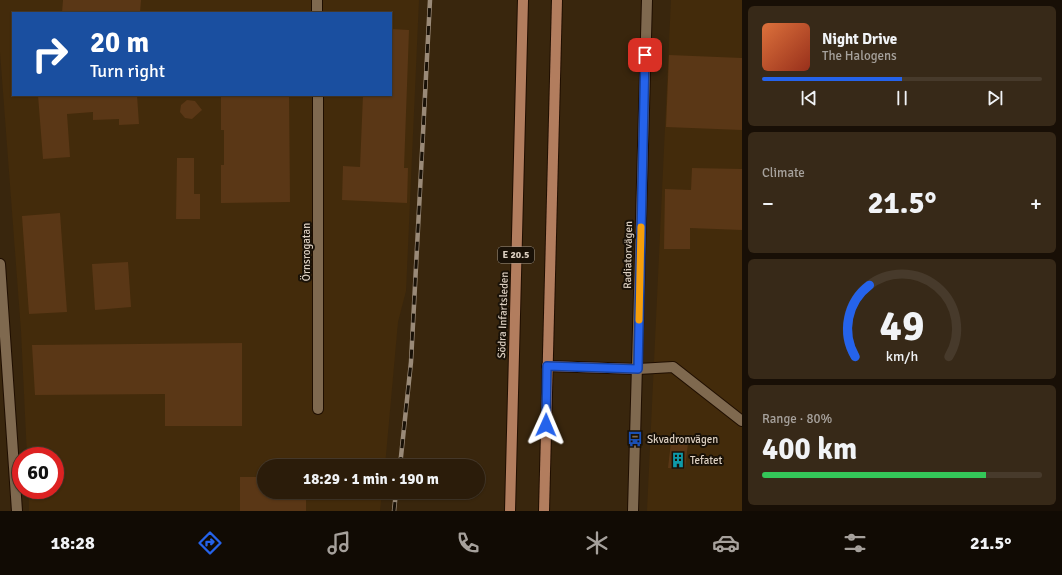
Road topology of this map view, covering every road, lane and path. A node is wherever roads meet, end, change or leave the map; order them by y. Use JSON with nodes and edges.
{"nodes":[{"id":1,"x":317,"y":0,"type":"edge"},
{"id":2,"x":523,"y":0,"type":"edge"},
{"id":3,"x":557,"y":0,"type":"edge"},
{"id":4,"x":647,"y":0,"type":"edge"},
{"id":5,"x":317,"y":12,"type":"edge"},
{"id":6,"x":318,"y":96,"type":"edge"},
{"id":7,"x":0,"y":264,"type":"edge"},
{"id":8,"x":547,"y":366,"type":"junction"},
{"id":9,"x":638,"y":369,"type":"junction"},
{"id":10,"x":318,"y":409,"type":"dead end"},
{"id":11,"x":742,"y":421,"type":"edge"},
{"id":12,"x":17,"y":511,"type":"edge"},
{"id":13,"x":510,"y":511,"type":"edge"},
{"id":14,"x":544,"y":511,"type":"edge"},
{"id":15,"x":633,"y":511,"type":"edge"}],
"edges":[{"from":1,"to":5,"type":"street"},
{"from":2,"to":13,"type":"main road","name":"Södra Infartsleden","number":"E 20.5"},
{"from":3,"to":8,"type":"main road","number":"E 20.5"},
{"from":4,"to":9,"type":"street","name":"Radiatorvägen"},
{"from":6,"to":10,"type":"street","name":"Örnsrogatan"},
{"from":7,"to":12,"type":"street"},
{"from":8,"to":9,"type":"main road"},
{"from":8,"to":14,"type":"main road","number":"E 20.5"},
{"from":9,"to":11,"type":"street"},
{"from":9,"to":15,"type":"street","name":"Radiatorvägen"}]}
